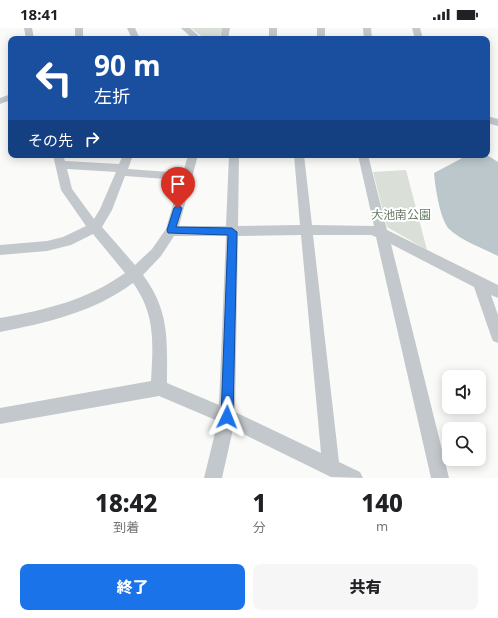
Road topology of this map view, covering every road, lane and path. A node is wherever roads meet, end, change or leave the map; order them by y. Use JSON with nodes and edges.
{"nodes":[{"id":1,"x":186,"y":28,"type":"edge"},
{"id":2,"x":195,"y":36,"type":"edge"},
{"id":3,"x":127,"y":158,"type":"edge"},
{"id":4,"x":192,"y":158,"type":"edge"},
{"id":5,"x":234,"y":158,"type":"edge"},
{"id":6,"x":299,"y":158,"type":"edge"},
{"id":7,"x":364,"y":158,"type":"edge"},
{"id":8,"x":59,"y":160,"type":"edge"},
{"id":9,"x":122,"y":170,"type":"junction"},
{"id":10,"x":187,"y":177,"type":"junction"},
{"id":11,"x":95,"y":228,"type":"junction"},
{"id":12,"x":171,"y":230,"type":"junction"},
{"id":13,"x":308,"y":231,"type":"junction"},
{"id":14,"x":232,"y":232,"type":"junction"},
{"id":15,"x":382,"y":234,"type":"junction"},
{"id":16,"x":0,"y":250,"type":"edge"},
{"id":17,"x":134,"y":275,"type":"junction"},
{"id":18,"x":480,"y":283,"type":"junction"},
{"id":19,"x":498,"y":292,"type":"edge"},
{"id":20,"x":0,"y":325,"type":"edge"},
{"id":21,"x":498,"y":336,"type":"edge"},
{"id":22,"x":159,"y":388,"type":"junction"},
{"id":23,"x":0,"y":416,"type":"edge"},
{"id":24,"x":227,"y":417,"type":"junction"},
{"id":25,"x":331,"y":468,"type":"junction"},
{"id":26,"x":212,"y":478,"type":"edge"},
{"id":27,"x":354,"y":478,"type":"edge"},
{"id":28,"x":440,"y":478,"type":"edge"}],
"edges":[{"from":1,"to":2,"type":"street"},
{"from":3,"to":9,"type":"street"},
{"from":4,"to":10,"type":"street"},
{"from":5,"to":14,"type":"street"},
{"from":6,"to":13,"type":"street"},
{"from":7,"to":15,"type":"street"},
{"from":8,"to":9,"type":"street"},
{"from":8,"to":11,"type":"street"},
{"from":9,"to":10,"type":"street"},
{"from":9,"to":11,"type":"street"},
{"from":10,"to":12,"type":"street"},
{"from":11,"to":16,"type":"street"},
{"from":11,"to":17,"type":"street"},
{"from":12,"to":14,"type":"street"},
{"from":12,"to":17,"type":"street"},
{"from":13,"to":14,"type":"street"},
{"from":13,"to":15,"type":"street"},
{"from":13,"to":25,"type":"street"},
{"from":14,"to":24,"type":"street"},
{"from":15,"to":18,"type":"street"},
{"from":15,"to":28,"type":"street"},
{"from":17,"to":20,"type":"street"},
{"from":17,"to":22,"type":"street"},
{"from":18,"to":19,"type":"street"},
{"from":18,"to":21,"type":"street"},
{"from":22,"to":23,"type":"street"},
{"from":22,"to":24,"type":"street"},
{"from":24,"to":25,"type":"street"},
{"from":24,"to":26,"type":"street"},
{"from":25,"to":27,"type":"street"}]}
